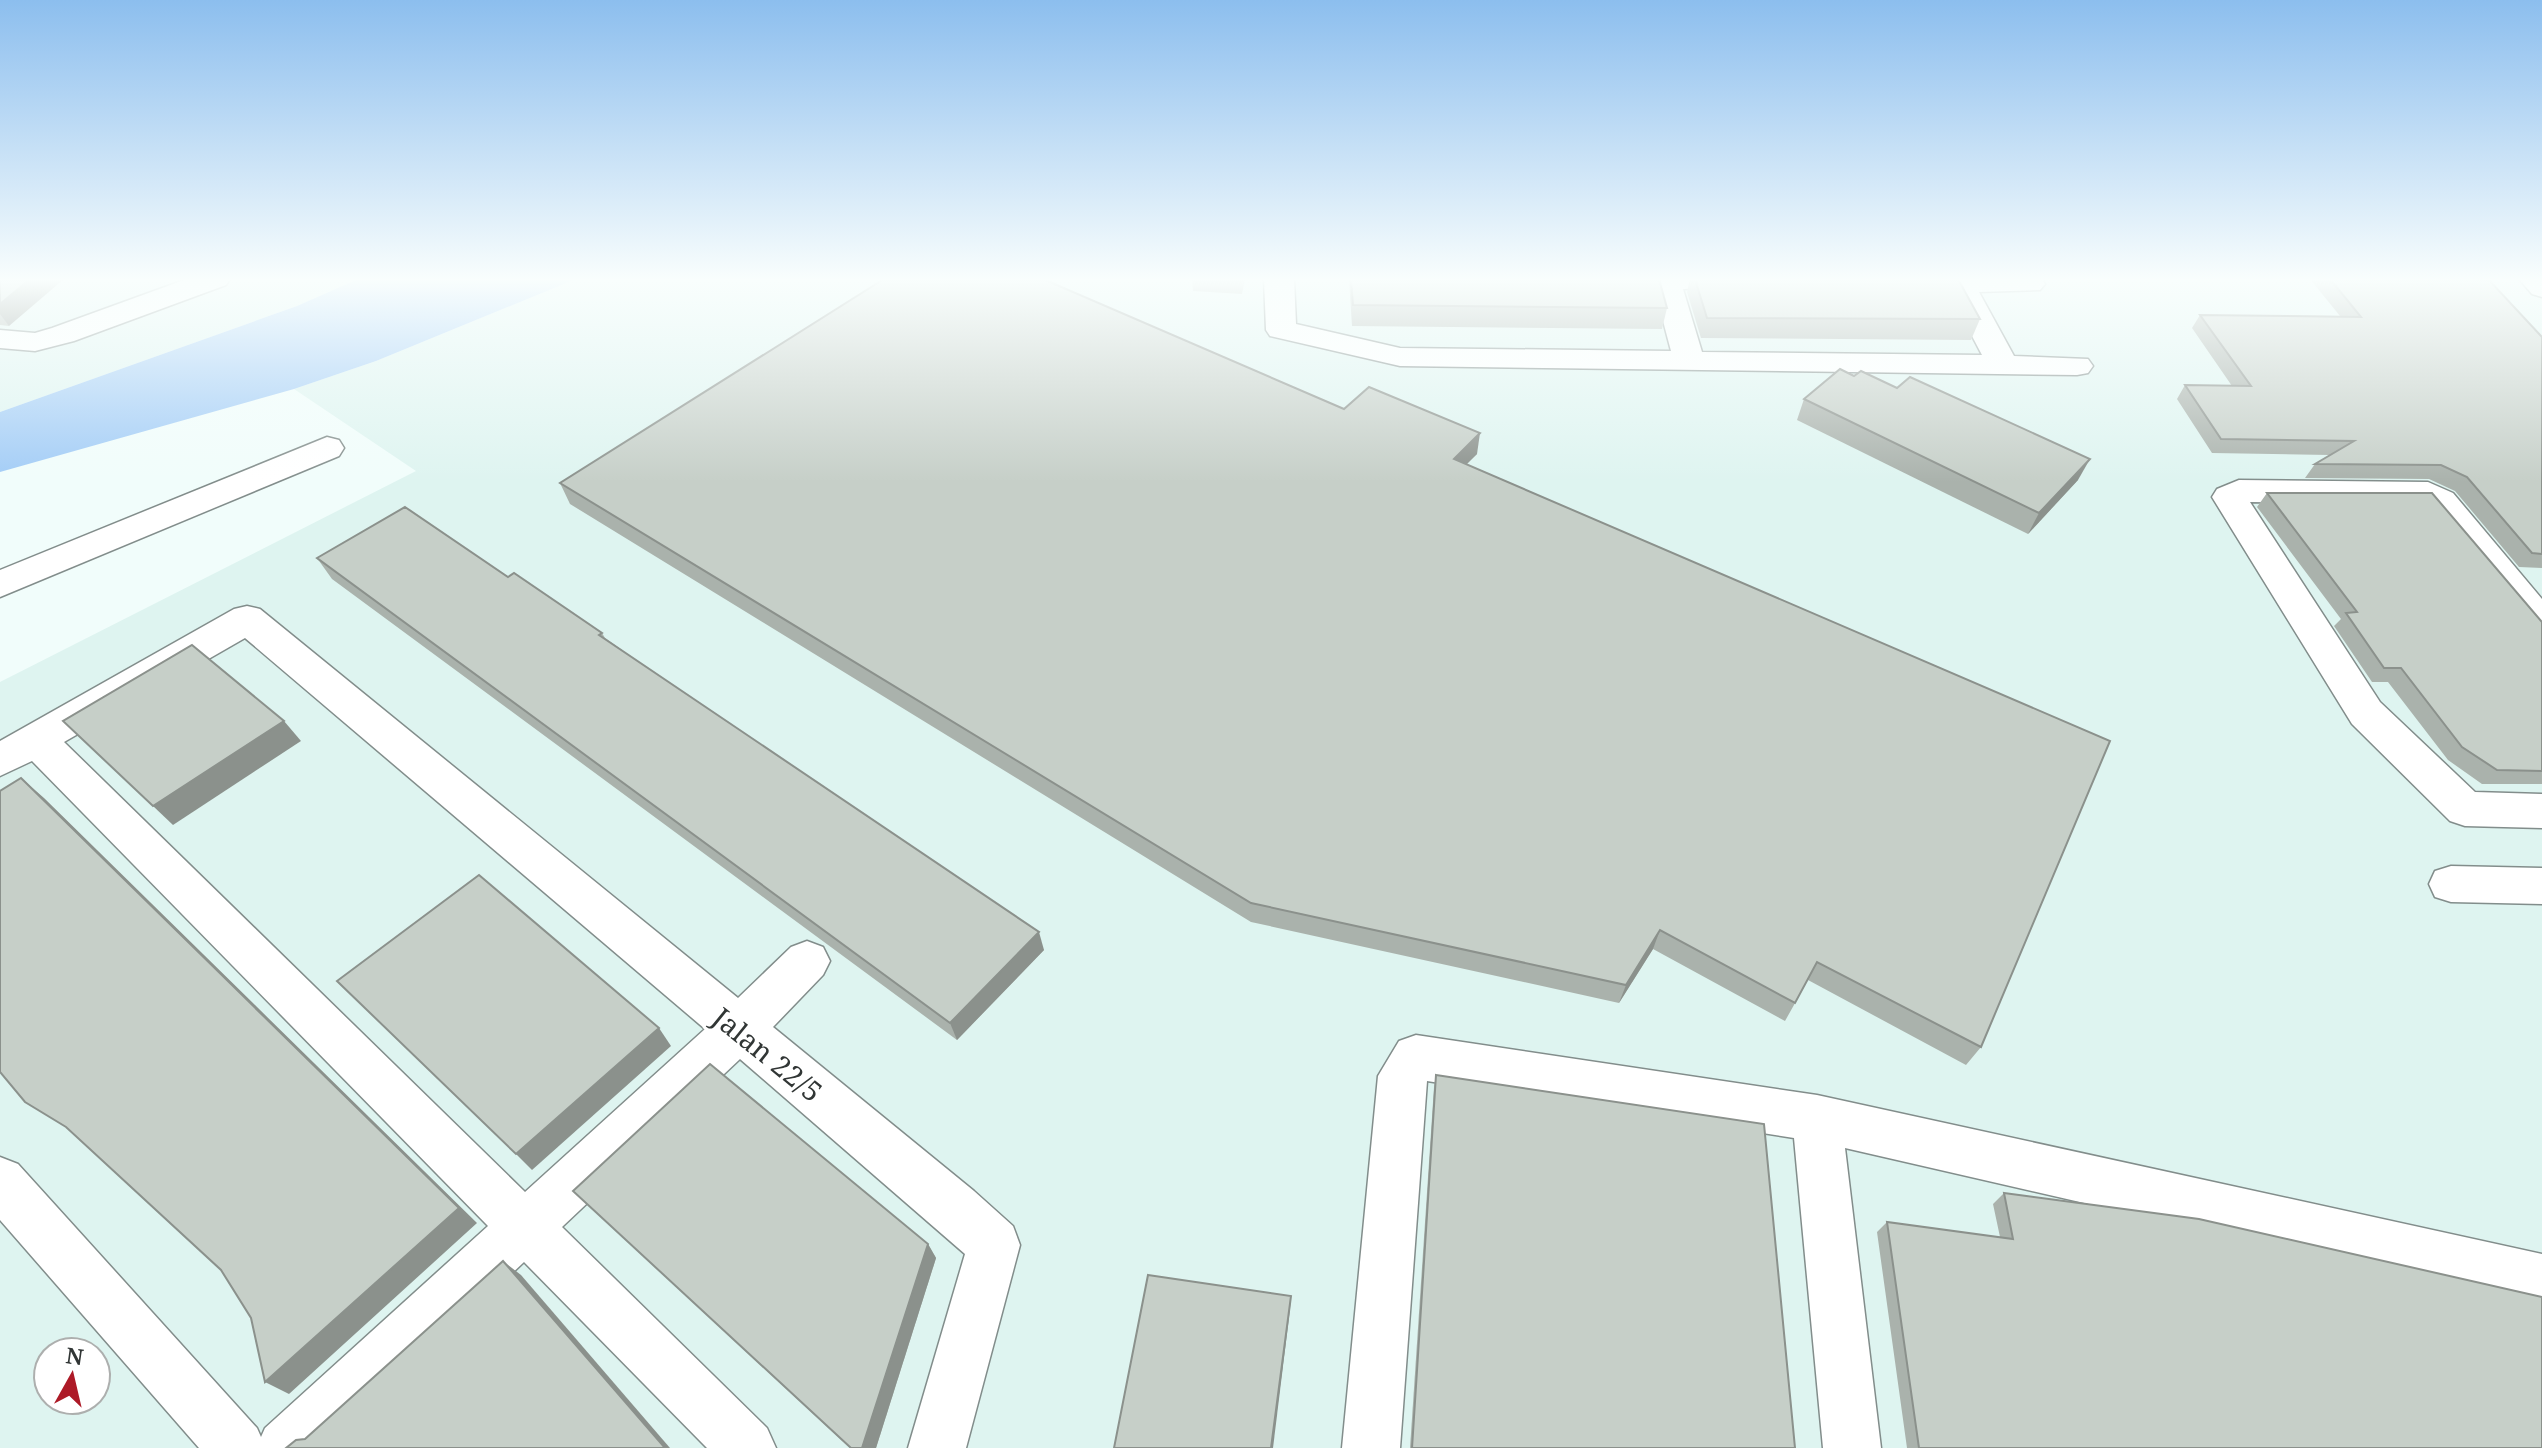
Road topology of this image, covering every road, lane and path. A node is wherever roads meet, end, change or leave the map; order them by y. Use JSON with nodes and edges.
{"nodes":[{"id":1,"x":1354,"y":347,"type":"edge"},
{"id":2,"x":1685,"y":347,"type":"edge"},
{"id":3,"x":1993,"y":347,"type":"edge"},
{"id":4,"x":1690,"y":362,"type":"junction"},
{"id":5,"x":2003,"y":365,"type":"junction"},
{"id":6,"x":2077,"y":366,"type":"dead end"},
{"id":7,"x":327,"y":448,"type":"dead end"},
{"id":8,"x":0,"y":584,"type":"edge"},
{"id":9,"x":2542,"y":624,"type":"edge"},
{"id":10,"x":17,"y":749,"type":"edge"},
{"id":11,"x":2542,"y":811,"type":"edge"},
{"id":12,"x":2451,"y":884,"type":"dead end"},
{"id":13,"x":2542,"y":886,"type":"edge"},
{"id":14,"x":807,"y":961,"type":"dead end"},
{"id":15,"x":738,"y":1030,"type":"junction"},
{"id":16,"x":1817,"y":1118,"type":"junction"},
{"id":17,"x":0,"y":1182,"type":"edge"},
{"id":18,"x":525,"y":1227,"type":"junction"},
{"id":19,"x":2542,"y":1281,"type":"edge"},
{"id":20,"x":237,"y":1448,"type":"edge"},
{"id":21,"x":285,"y":1448,"type":"edge"},
{"id":22,"x":747,"y":1448,"type":"edge"},
{"id":23,"x":937,"y":1448,"type":"edge"},
{"id":24,"x":1371,"y":1448,"type":"edge"},
{"id":25,"x":1852,"y":1448,"type":"edge"}],
"edges":[{"from":1,"to":4,"type":"street"},
{"from":2,"to":4,"type":"street"},
{"from":3,"to":5,"type":"street"},
{"from":4,"to":5,"type":"street"},
{"from":5,"to":6,"type":"street"},
{"from":7,"to":8,"type":"street"},
{"from":9,"to":11,"type":"street"},
{"from":10,"to":15,"type":"street","name":"Jalan 22/5"},
{"from":10,"to":18,"type":"street"},
{"from":12,"to":13,"type":"street"},
{"from":14,"to":15,"type":"street"},
{"from":15,"to":18,"type":"street"},
{"from":15,"to":23,"type":"street","name":"Jalan 22/5"},
{"from":16,"to":19,"type":"street"},
{"from":16,"to":24,"type":"street"},
{"from":16,"to":25,"type":"street"},
{"from":17,"to":20,"type":"street"},
{"from":18,"to":21,"type":"street"},
{"from":18,"to":22,"type":"street"}]}
